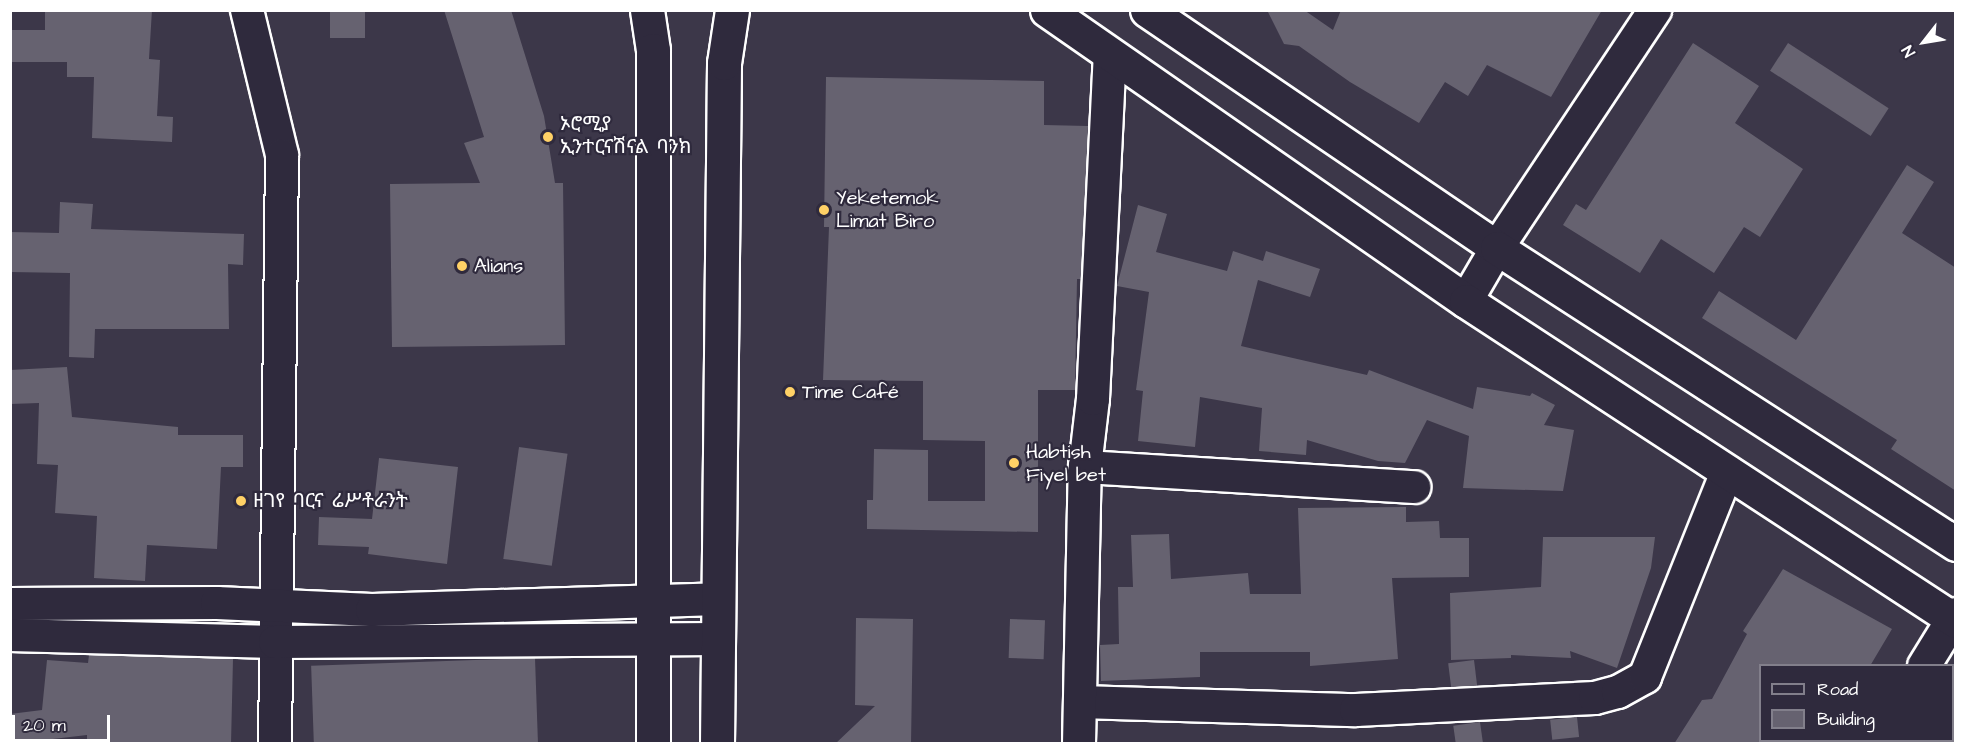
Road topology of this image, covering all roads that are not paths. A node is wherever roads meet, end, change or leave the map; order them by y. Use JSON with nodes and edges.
{"nodes":[{"id":1,"x":247,"y":10,"type":"edge"},
{"id":2,"x":647,"y":10,"type":"edge"},
{"id":3,"x":732,"y":10,"type":"edge"},
{"id":4,"x":1047,"y":10,"type":"edge"},
{"id":5,"x":1147,"y":10,"type":"edge"},
{"id":6,"x":1655,"y":10,"type":"edge"},
{"id":7,"x":1110,"y":54,"type":"junction"},
{"id":8,"x":1497,"y":248,"type":"junction"},
{"id":9,"x":1466,"y":301,"type":"junction"},
{"id":10,"x":1084,"y":467,"type":"junction"},
{"id":11,"x":1727,"y":472,"type":"junction"},
{"id":12,"x":1414,"y":487,"type":"dead end"},
{"id":13,"x":1956,"y":544,"type":"edge"},
{"id":14,"x":718,"y":598,"type":"junction"},
{"id":15,"x":654,"y":599,"type":"junction"},
{"id":16,"x":10,"y":604,"type":"edge"},
{"id":17,"x":276,"y":608,"type":"junction"},
{"id":18,"x":1954,"y":618,"type":"edge"},
{"id":19,"x":10,"y":635,"type":"edge"},
{"id":20,"x":718,"y":639,"type":"junction"},
{"id":21,"x":654,"y":640,"type":"junction"},
{"id":22,"x":275,"y":642,"type":"junction"},
{"id":23,"x":1925,"y":664,"type":"edge"},
{"id":24,"x":1080,"y":702,"type":"junction"},
{"id":25,"x":274,"y":744,"type":"edge"},
{"id":26,"x":652,"y":744,"type":"edge"},
{"id":27,"x":717,"y":744,"type":"edge"},
{"id":28,"x":1079,"y":744,"type":"edge"}],
"edges":[{"from":1,"to":17,"type":"street"},
{"from":2,"to":15,"type":"main road"},
{"from":3,"to":14,"type":"main road"},
{"from":4,"to":7,"type":"main road"},
{"from":5,"to":8,"type":"main road"},
{"from":6,"to":8,"type":"street"},
{"from":7,"to":9,"type":"main road"},
{"from":7,"to":10,"type":"street"},
{"from":8,"to":9,"type":"street"},
{"from":8,"to":13,"type":"main road"},
{"from":9,"to":11,"type":"main road"},
{"from":10,"to":12,"type":"street"},
{"from":10,"to":24,"type":"street"},
{"from":11,"to":18,"type":"main road"},
{"from":11,"to":24,"type":"street"},
{"from":14,"to":15,"type":"street"},
{"from":14,"to":20,"type":"main road"},
{"from":15,"to":17,"type":"street"},
{"from":15,"to":21,"type":"main road"},
{"from":16,"to":17,"type":"street"},
{"from":17,"to":22,"type":"street"},
{"from":18,"to":23,"type":"street"},
{"from":19,"to":22,"type":"street"},
{"from":20,"to":21,"type":"street"},
{"from":20,"to":27,"type":"main road"},
{"from":21,"to":22,"type":"street"},
{"from":21,"to":26,"type":"main road"},
{"from":22,"to":25,"type":"street"},
{"from":24,"to":28,"type":"street"}]}
